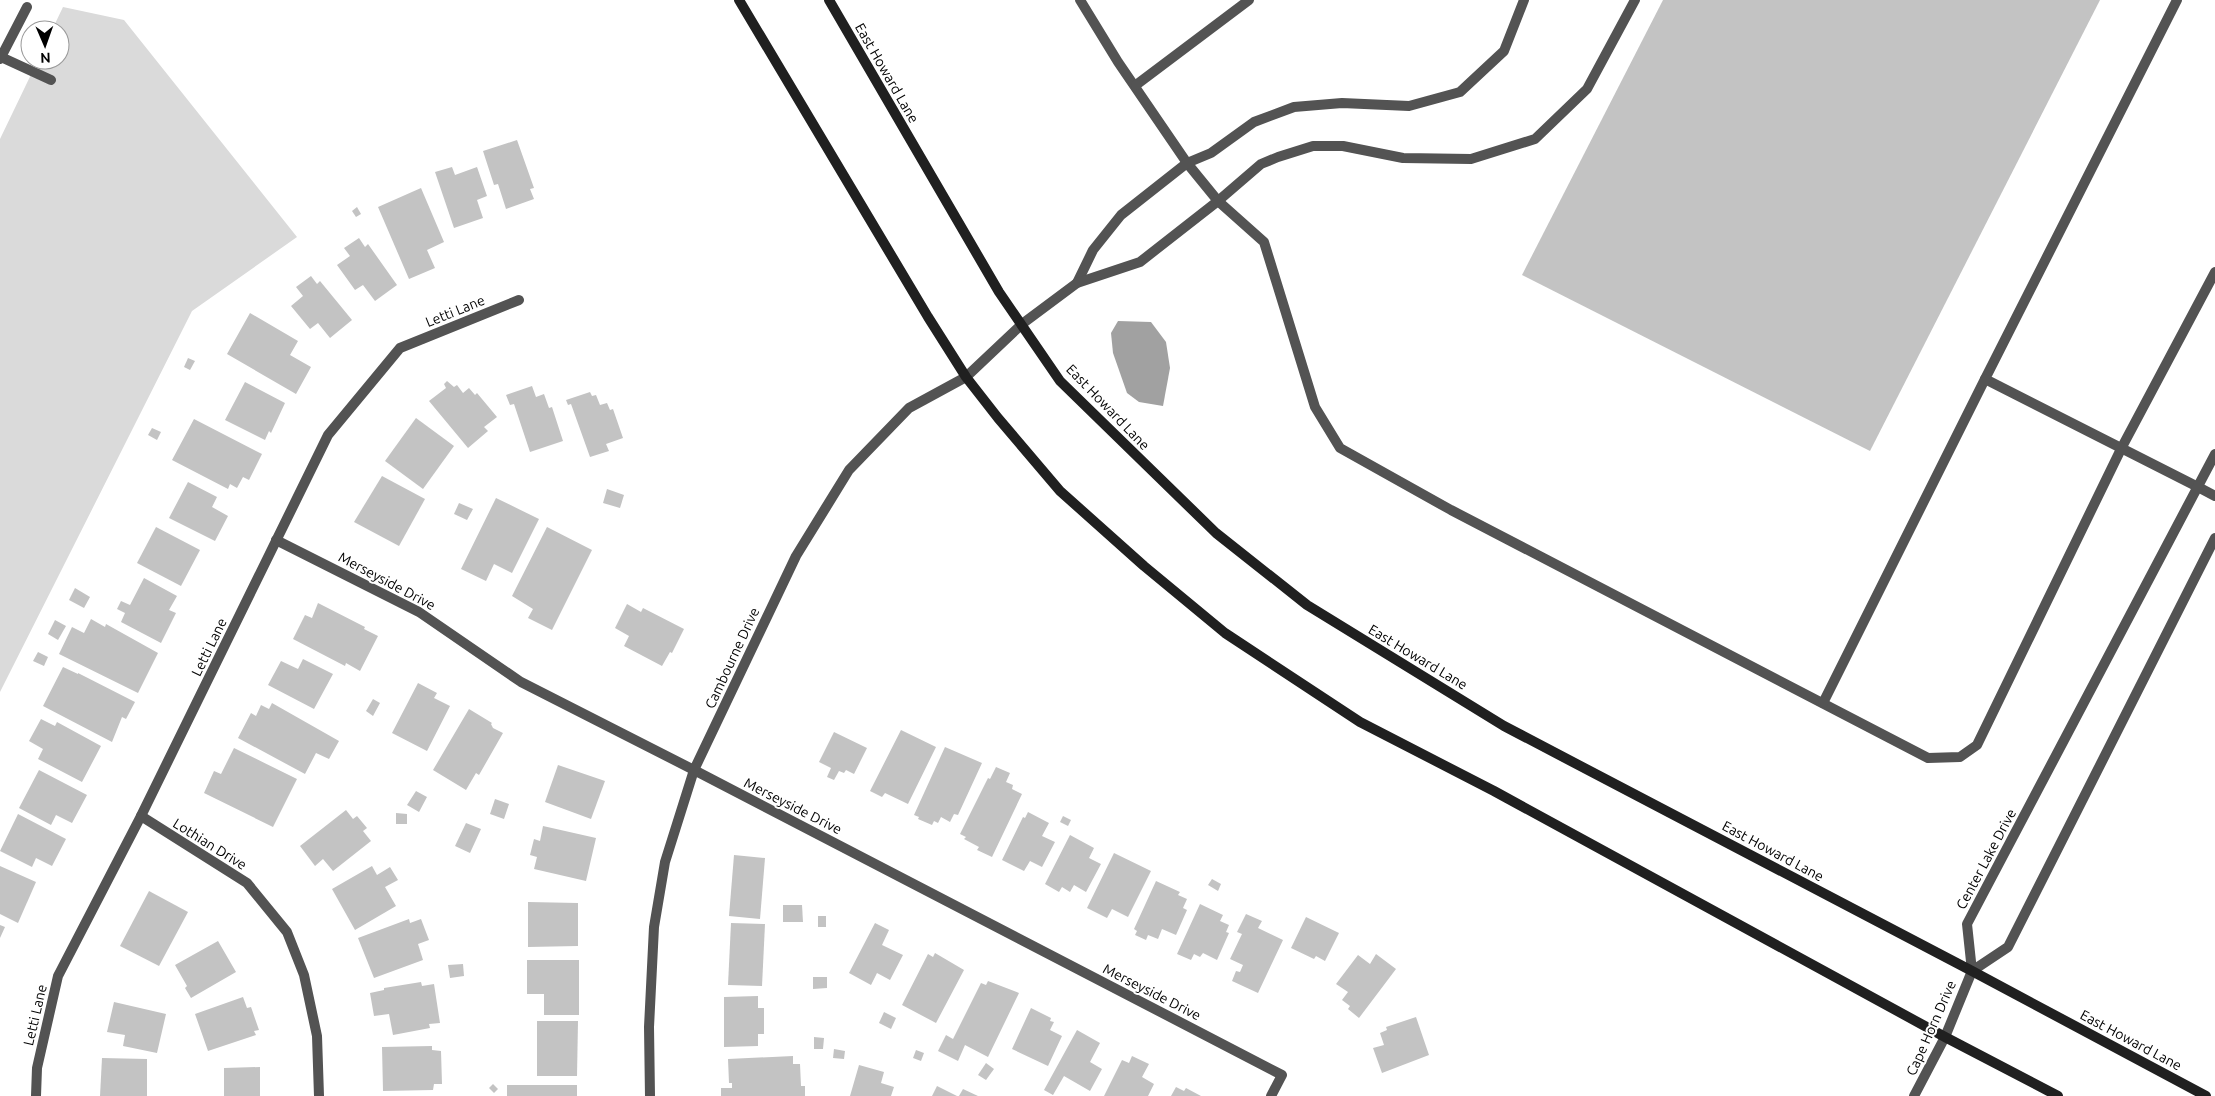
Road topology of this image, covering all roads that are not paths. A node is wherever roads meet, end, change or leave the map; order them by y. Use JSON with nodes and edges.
{"nodes":[{"id":1,"x":739,"y":0,"type":"edge"},
{"id":2,"x":829,"y":0,"type":"edge"},
{"id":3,"x":1080,"y":0,"type":"edge"},
{"id":4,"x":1249,"y":0,"type":"edge"},
{"id":5,"x":1524,"y":0,"type":"edge"},
{"id":6,"x":1636,"y":0,"type":"edge"},
{"id":7,"x":2177,"y":0,"type":"edge"},
{"id":8,"x":27,"y":7,"type":"dead end"},
{"id":9,"x":1,"y":58,"type":"edge"},
{"id":10,"x":51,"y":80,"type":"dead end"},
{"id":11,"x":1136,"y":85,"type":"junction"},
{"id":12,"x":1187,"y":163,"type":"junction"},
{"id":13,"x":1218,"y":201,"type":"junction"},
{"id":14,"x":2215,"y":272,"type":"edge"},
{"id":15,"x":1077,"y":283,"type":"junction"},
{"id":16,"x":519,"y":300,"type":"dead end"},
{"id":17,"x":1022,"y":324,"type":"junction"},
{"id":18,"x":966,"y":377,"type":"junction"},
{"id":19,"x":1985,"y":379,"type":"junction"},
{"id":20,"x":2122,"y":447,"type":"junction"},
{"id":21,"x":2215,"y":454,"type":"edge"},
{"id":22,"x":2198,"y":487,"type":"junction"},
{"id":23,"x":2215,"y":496,"type":"edge"},
{"id":24,"x":2215,"y":538,"type":"edge"},
{"id":25,"x":276,"y":540,"type":"junction"},
{"id":26,"x":1823,"y":703,"type":"junction"},
{"id":27,"x":694,"y":770,"type":"junction"},
{"id":28,"x":141,"y":816,"type":"junction"},
{"id":29,"x":1972,"y":970,"type":"junction"},
{"id":30,"x":1945,"y":1037,"type":"junction"},
{"id":31,"x":36,"y":1096,"type":"edge"},
{"id":32,"x":319,"y":1096,"type":"edge"},
{"id":33,"x":650,"y":1096,"type":"edge"},
{"id":34,"x":1272,"y":1096,"type":"edge"},
{"id":35,"x":1914,"y":1096,"type":"edge"},
{"id":36,"x":2058,"y":1096,"type":"edge"},
{"id":37,"x":2206,"y":1096,"type":"edge"}],
"edges":[{"from":1,"to":18,"type":"main road"},
{"from":2,"to":17,"type":"main road","name":"East Howard Lane"},
{"from":3,"to":11,"type":"street"},
{"from":4,"to":11,"type":"street"},
{"from":5,"to":12,"type":"street"},
{"from":6,"to":13,"type":"street"},
{"from":7,"to":19,"type":"street"},
{"from":8,"to":9,"type":"street"},
{"from":9,"to":10,"type":"street"},
{"from":11,"to":12,"type":"street"},
{"from":12,"to":13,"type":"street"},
{"from":12,"to":15,"type":"street"},
{"from":13,"to":15,"type":"street"},
{"from":13,"to":26,"type":"street"},
{"from":14,"to":20,"type":"street"},
{"from":15,"to":17,"type":"street","name":"Cambourne Drive"},
{"from":16,"to":25,"type":"street","name":"Letti Lane"},
{"from":17,"to":18,"type":"street","name":"Cambourne Drive"},
{"from":17,"to":29,"type":"main road","name":"East Howard Lane"},
{"from":18,"to":27,"type":"street","name":"Cambourne Drive"},
{"from":18,"to":30,"type":"main road"},
{"from":19,"to":20,"type":"street"},
{"from":19,"to":26,"type":"street"},
{"from":20,"to":22,"type":"street"},
{"from":20,"to":26,"type":"street"},
{"from":21,"to":22,"type":"street","name":"Center Lake Drive"},
{"from":22,"to":23,"type":"street"},
{"from":22,"to":29,"type":"street","name":"Center Lake Drive"},
{"from":24,"to":29,"type":"street"},
{"from":25,"to":27,"type":"street","name":"Merseyside Drive"},
{"from":25,"to":28,"type":"street","name":"Letti Lane"},
{"from":27,"to":33,"type":"street","name":"Cambourne Drive"},
{"from":27,"to":34,"type":"street","name":"Merseyside Drive"},
{"from":28,"to":31,"type":"street","name":"Letti Lane"},
{"from":28,"to":32,"type":"street","name":"Lothian Drive"},
{"from":29,"to":30,"type":"street","name":"Cape Horn Drive"},
{"from":29,"to":37,"type":"main road","name":"East Howard Lane"},
{"from":30,"to":35,"type":"street","name":"Cape Horn Drive"},
{"from":30,"to":36,"type":"main road"}]}
